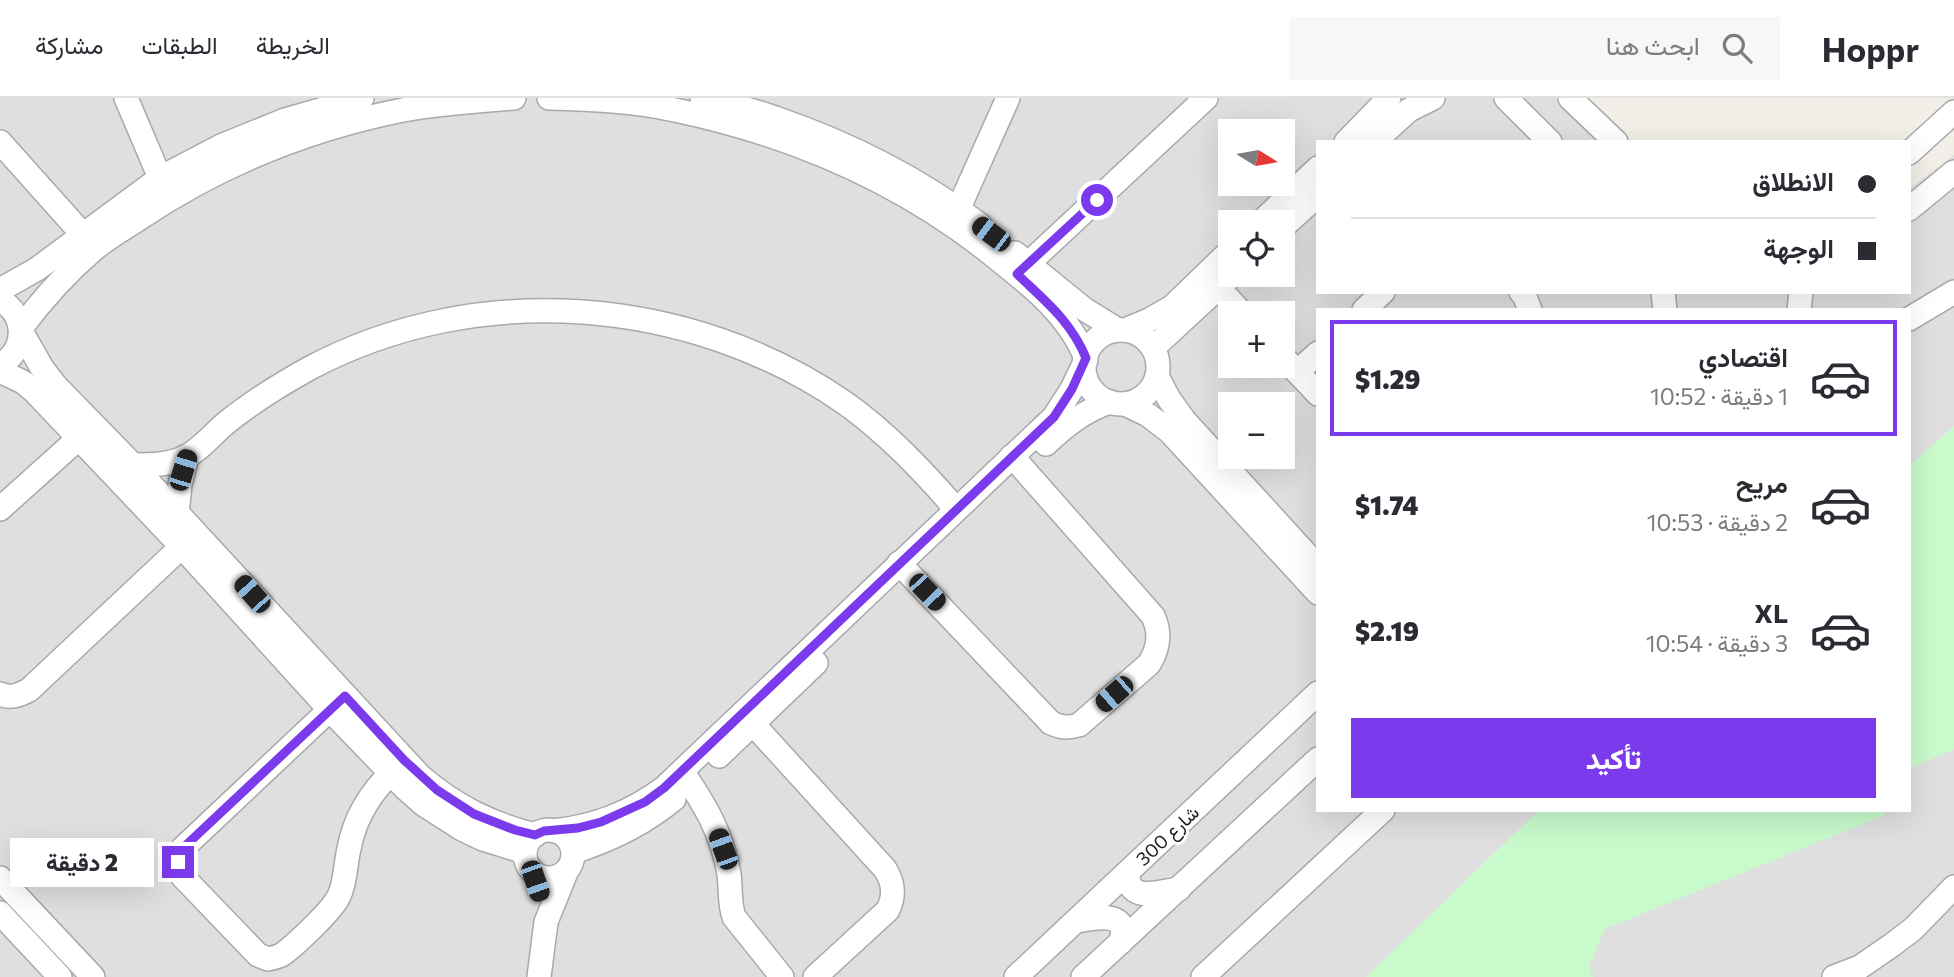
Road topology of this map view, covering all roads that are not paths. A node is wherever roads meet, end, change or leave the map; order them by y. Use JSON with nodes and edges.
{"nodes":[{"id":1,"x":126,"y":98,"type":"edge"},
{"id":2,"x":514,"y":98,"type":"edge"},
{"id":3,"x":549,"y":98,"type":"edge"},
{"id":4,"x":702,"y":98,"type":"edge"},
{"id":5,"x":1008,"y":98,"type":"edge"},
{"id":6,"x":1206,"y":98,"type":"edge"},
{"id":7,"x":1389,"y":98,"type":"edge"},
{"id":8,"x":1433,"y":98,"type":"edge"},
{"id":9,"x":1506,"y":98,"type":"edge"},
{"id":10,"x":1570,"y":98,"type":"edge"},
{"id":11,"x":451,"y":100,"type":"edge"},
{"id":12,"x":355,"y":104,"type":"edge"},
{"id":13,"x":674,"y":104,"type":"edge"},
{"id":14,"x":1954,"y":112,"type":"edge"},
{"id":15,"x":772,"y":116,"type":"edge"},
{"id":16,"x":1363,"y":139,"type":"edge"},
{"id":17,"x":1548,"y":140,"type":"edge"},
{"id":18,"x":1614,"y":140,"type":"edge"},
{"id":19,"x":0,"y":142,"type":"edge"},
{"id":20,"x":1911,"y":151,"type":"edge"},
{"id":21,"x":1316,"y":170,"type":"edge"},
{"id":22,"x":1954,"y":172,"type":"edge"},
{"id":23,"x":164,"y":188,"type":"junction"},
{"id":24,"x":1316,"y":197,"type":"edge"},
{"id":25,"x":1911,"y":207,"type":"edge"},
{"id":26,"x":1274,"y":210,"type":"edge"},
{"id":27,"x":955,"y":216,"type":"junction"},
{"id":28,"x":1295,"y":216,"type":"edge"},
{"id":29,"x":89,"y":241,"type":"junction"},
{"id":30,"x":1022,"y":269,"type":"junction"},
{"id":31,"x":1218,"y":280,"type":"edge"},
{"id":32,"x":1218,"y":280,"type":"edge"},
{"id":33,"x":0,"y":290,"type":"edge"},
{"id":34,"x":1381,"y":294,"type":"edge"},
{"id":35,"x":1953,"y":294,"type":"edge"},
{"id":36,"x":0,"y":300,"type":"edge"},
{"id":37,"x":1366,"y":308,"type":"edge"},
{"id":38,"x":1911,"y":318,"type":"edge"},
{"id":39,"x":21,"y":330,"type":"junction"},
{"id":40,"x":1122,"y":330,"type":"junction"},
{"id":41,"x":1153,"y":348,"type":"junction"},
{"id":42,"x":1316,"y":354,"type":"edge"},
{"id":43,"x":1086,"y":359,"type":"junction"},
{"id":44,"x":1295,"y":362,"type":"edge"},
{"id":45,"x":0,"y":368,"type":"edge"},
{"id":46,"x":1295,"y":369,"type":"edge"},
{"id":47,"x":1157,"y":376,"type":"junction"},
{"id":48,"x":1316,"y":392,"type":"edge"},
{"id":49,"x":1117,"y":403,"type":"junction"},
{"id":50,"x":87,"y":431,"type":"junction"},
{"id":51,"x":187,"y":457,"type":"junction"},
{"id":52,"x":1017,"y":462,"type":"junction"},
{"id":53,"x":133,"y":465,"type":"junction"},
{"id":54,"x":0,"y":509,"type":"edge"},
{"id":55,"x":956,"y":509,"type":"junction"},
{"id":56,"x":177,"y":513,"type":"junction"},
{"id":57,"x":189,"y":540,"type":"junction"},
{"id":58,"x":1316,"y":565,"type":"edge"},
{"id":59,"x":905,"y":568,"type":"junction"},
{"id":60,"x":1316,"y":591,"type":"edge"},
{"id":61,"x":0,"y":694,"type":"edge"},
{"id":62,"x":1316,"y":695,"type":"edge"},
{"id":63,"x":337,"y":703,"type":"junction"},
{"id":64,"x":747,"y":718,"type":"junction"},
{"id":65,"x":1316,"y":761,"type":"edge"},
{"id":66,"x":397,"y":766,"type":"junction"},
{"id":67,"x":686,"y":777,"type":"junction"},
{"id":68,"x":1381,"y":812,"type":"edge"},
{"id":69,"x":536,"y":846,"type":"junction"},
{"id":70,"x":570,"y":861,"type":"junction"},
{"id":71,"x":1129,"y":872,"type":"junction"},
{"id":72,"x":0,"y":878,"type":"edge"},
{"id":73,"x":1954,"y":887,"type":"edge"},
{"id":74,"x":1179,"y":889,"type":"junction"},
{"id":75,"x":0,"y":913,"type":"edge"},
{"id":76,"x":1076,"y":921,"type":"junction"},
{"id":77,"x":546,"y":922,"type":"junction"},
{"id":78,"x":1121,"y":942,"type":"junction"},
{"id":79,"x":60,"y":977,"type":"edge"},
{"id":80,"x":93,"y":977,"type":"edge"},
{"id":81,"x":539,"y":977,"type":"edge"},
{"id":82,"x":782,"y":977,"type":"edge"},
{"id":83,"x":816,"y":977,"type":"edge"},
{"id":84,"x":1016,"y":977,"type":"edge"},
{"id":85,"x":1083,"y":977,"type":"edge"},
{"id":86,"x":1203,"y":977,"type":"edge"},
{"id":87,"x":1834,"y":977,"type":"edge"}],
"edges":[{"from":1,"to":23,"type":"street"},
{"from":2,"to":11,"type":"street"},
{"from":3,"to":13,"type":"street"},
{"from":4,"to":15,"type":"street"},
{"from":5,"to":27,"type":"street"},
{"from":6,"to":30,"type":"street"},
{"from":7,"to":16,"type":"street"},
{"from":8,"to":16,"type":"street"},
{"from":9,"to":17,"type":"street"},
{"from":10,"to":18,"type":"street"},
{"from":11,"to":12,"type":"street"},
{"from":12,"to":23,"type":"street"},
{"from":13,"to":15,"type":"street"},
{"from":14,"to":20,"type":"street"},
{"from":15,"to":27,"type":"street"},
{"from":19,"to":29,"type":"street"},
{"from":21,"to":26,"type":"street"},
{"from":22,"to":25,"type":"street"},
{"from":23,"to":29,"type":"street"},
{"from":24,"to":28,"type":"street"},
{"from":27,"to":30,"type":"street"},
{"from":29,"to":33,"type":"street"},
{"from":29,"to":39,"type":"street"},
{"from":30,"to":40,"type":"street"},
{"from":30,"to":43,"type":"street"},
{"from":31,"to":40,"type":"street"},
{"from":32,"to":41,"type":"street"},
{"from":34,"to":37,"type":"street"},
{"from":35,"to":38,"type":"street"},
{"from":36,"to":39,"type":"street"},
{"from":39,"to":45,"type":"street"},
{"from":39,"to":50,"type":"street"},
{"from":40,"to":41,"type":"street"},
{"from":40,"to":43,"type":"street"},
{"from":41,"to":47,"type":"street"},
{"from":42,"to":44,"type":"street"},
{"from":43,"to":49,"type":"street"},
{"from":43,"to":52,"type":"street"},
{"from":45,"to":50,"type":"street"},
{"from":46,"to":48,"type":"street"},
{"from":47,"to":49,"type":"street"},
{"from":47,"to":58,"type":"street"},
{"from":49,"to":52,"type":"street"},
{"from":49,"to":60,"type":"street"},
{"from":50,"to":53,"type":"street"},
{"from":50,"to":54,"type":"street"},
{"from":50,"to":57,"type":"street"},
{"from":51,"to":53,"type":"street"},
{"from":51,"to":55,"type":"street"},
{"from":51,"to":56,"type":"street"},
{"from":52,"to":55,"type":"street"},
{"from":52,"to":59,"type":"street"},
{"from":52,"to":59,"type":"street"},
{"from":53,"to":56,"type":"street"},
{"from":55,"to":59,"type":"street"},
{"from":56,"to":57,"type":"street"},
{"from":57,"to":61,"type":"street"},
{"from":57,"to":63,"type":"street"},
{"from":59,"to":64,"type":"street"},
{"from":62,"to":71,"type":"street","name":"شارع 300"},
{"from":63,"to":66,"type":"street"},
{"from":63,"to":66,"type":"street"},
{"from":64,"to":67,"type":"street"},
{"from":64,"to":83,"type":"street"},
{"from":65,"to":74,"type":"street"},
{"from":66,"to":69,"type":"street"},
{"from":67,"to":69,"type":"street"},
{"from":67,"to":70,"type":"street"},
{"from":67,"to":82,"type":"street"},
{"from":68,"to":86,"type":"street"},
{"from":69,"to":70,"type":"street"},
{"from":69,"to":70,"type":"street"},
{"from":69,"to":77,"type":"street"},
{"from":70,"to":77,"type":"street"},
{"from":71,"to":74,"type":"street"},
{"from":71,"to":76,"type":"street","name":"شارع 300"},
{"from":72,"to":80,"type":"street"},
{"from":73,"to":87,"type":"street"},
{"from":74,"to":78,"type":"street"},
{"from":75,"to":79,"type":"street"},
{"from":76,"to":78,"type":"street"},
{"from":76,"to":84,"type":"street","name":"شارع 300"},
{"from":77,"to":81,"type":"street"},
{"from":78,"to":85,"type":"street"}]}
